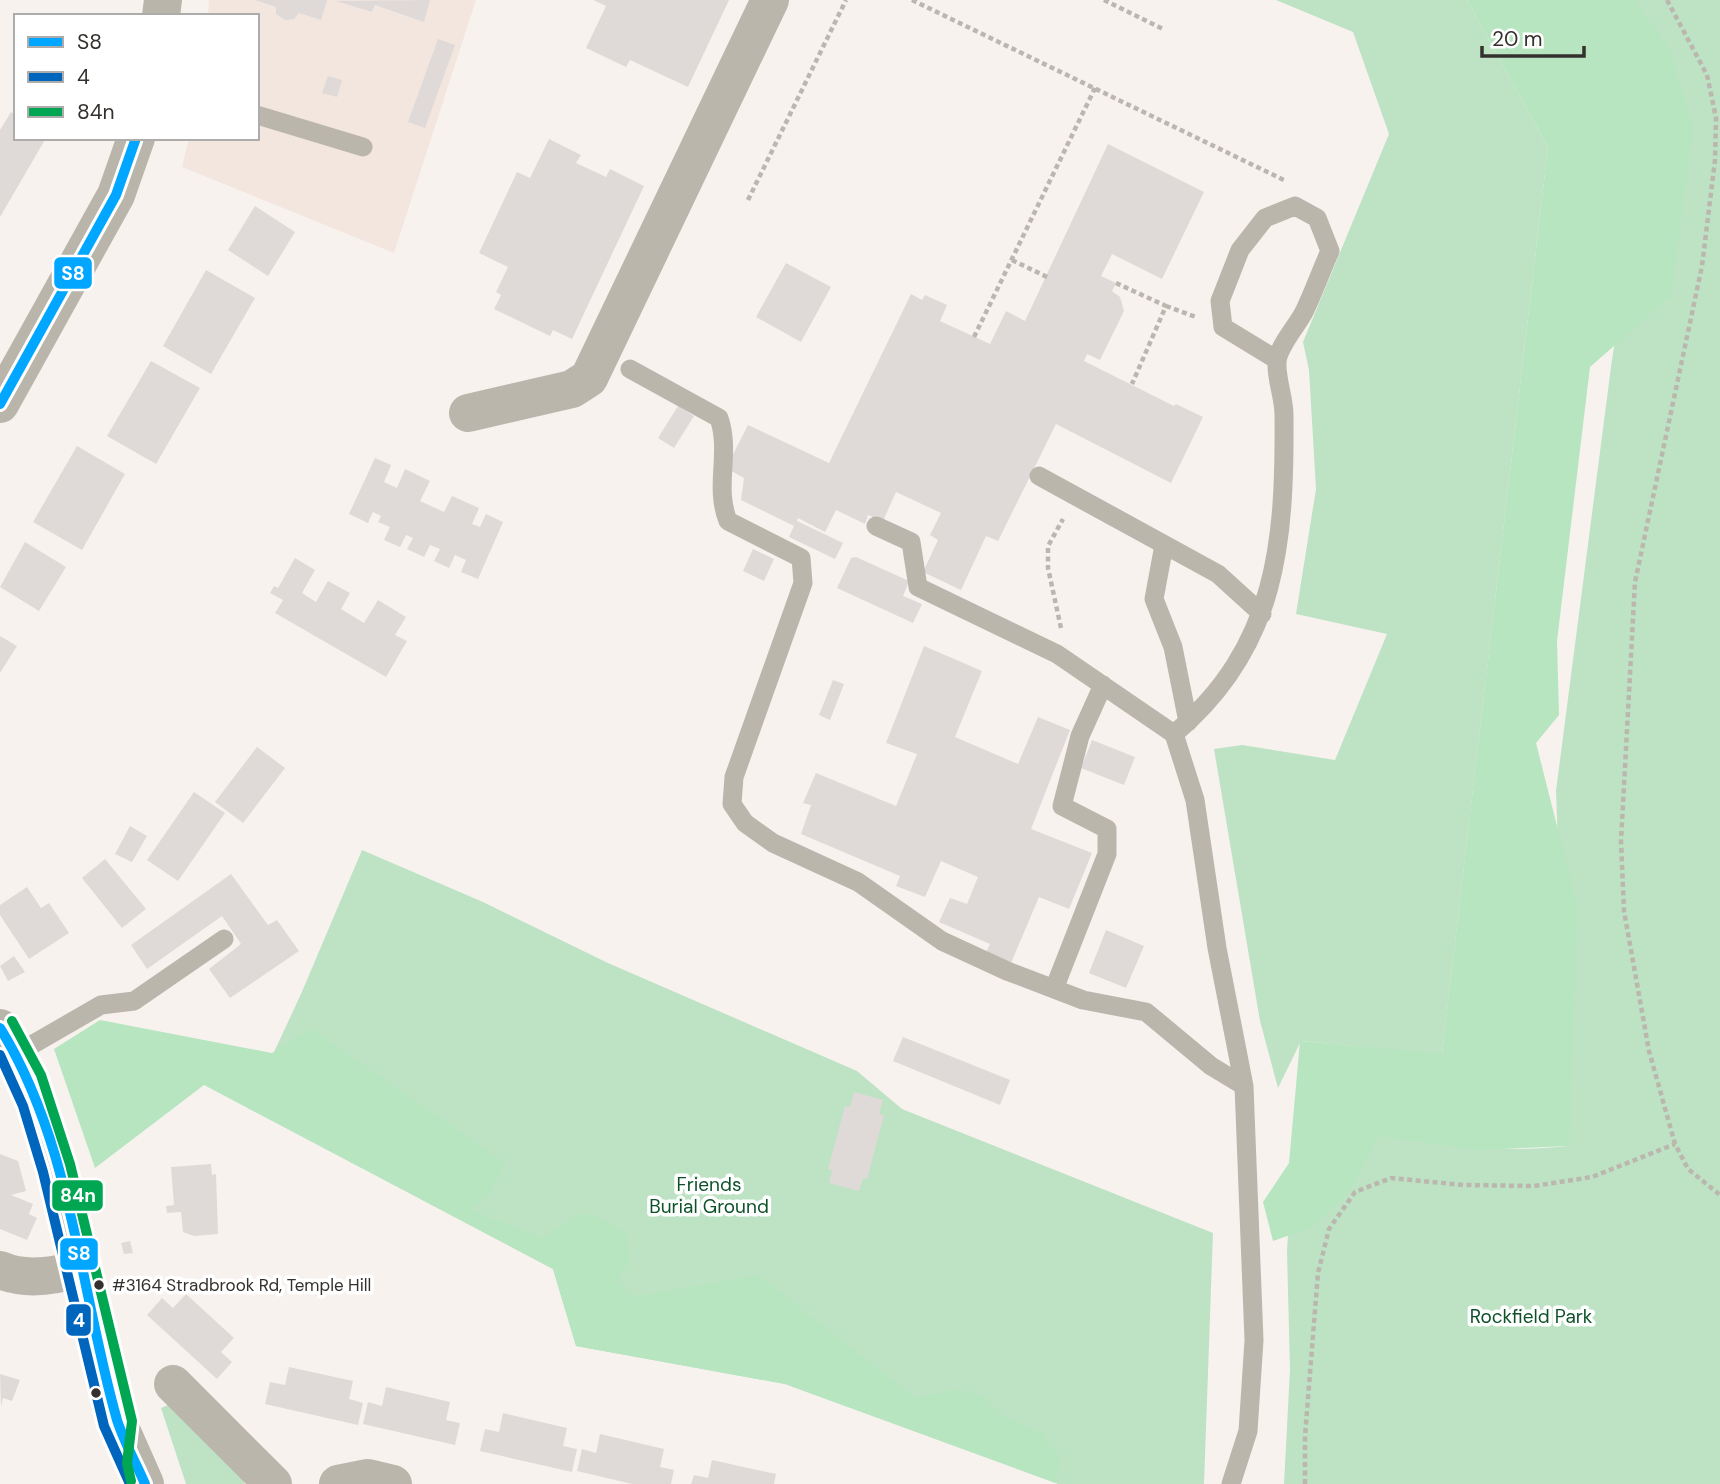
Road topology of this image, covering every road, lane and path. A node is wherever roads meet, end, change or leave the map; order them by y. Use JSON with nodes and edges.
{"nodes":[{"id":1,"x":770,"y":0,"type":"edge"},
{"id":2,"x":846,"y":0,"type":"edge"},
{"id":3,"x":912,"y":0,"type":"edge"},
{"id":4,"x":1104,"y":0,"type":"edge"},
{"id":5,"x":1667,"y":0,"type":"edge"},
{"id":6,"x":1163,"y":29,"type":"dead end"},
{"id":7,"x":1096,"y":88,"type":"junction"},
{"id":8,"x":259,"y":116,"type":"edge"},
{"id":9,"x":135,"y":140,"type":"edge"},
{"id":10,"x":363,"y":146,"type":"dead end"},
{"id":11,"x":1292,"y":183,"type":"dead end"},
{"id":12,"x":748,"y":200,"type":"dead end"},
{"id":13,"x":1012,"y":260,"type":"junction"},
{"id":14,"x":1047,"y":277,"type":"dead end"},
{"id":15,"x":1116,"y":283,"type":"dead end"},
{"id":16,"x":974,"y":337,"type":"dead end"},
{"id":17,"x":1277,"y":360,"type":"junction"},
{"id":18,"x":630,"y":369,"type":"dead end"},
{"id":19,"x":1132,"y":384,"type":"dead end"},
{"id":20,"x":0,"y":404,"type":"edge"},
{"id":21,"x":468,"y":413,"type":"dead end"},
{"id":22,"x":1039,"y":477,"type":"dead end"},
{"id":23,"x":1076,"y":497,"type":"junction"},
{"id":24,"x":876,"y":526,"type":"dead end"},
{"id":25,"x":1164,"y":545,"type":"junction"},
{"id":26,"x":1262,"y":614,"type":"junction"},
{"id":27,"x":1057,"y":654,"type":"junction"},
{"id":28,"x":1103,"y":685,"type":"junction"},
{"id":29,"x":1181,"y":728,"type":"junction"},
{"id":30,"x":224,"y":939,"type":"dead end"},
{"id":31,"x":1054,"y":989,"type":"junction"},
{"id":32,"x":8,"y":1041,"type":"edge"},
{"id":33,"x":1244,"y":1086,"type":"junction"},
{"id":34,"x":1675,"y":1144,"type":"junction"},
{"id":35,"x":1720,"y":1195,"type":"edge"},
{"id":36,"x":81,"y":1268,"type":"junction"},
{"id":37,"x":0,"y":1270,"type":"edge"},
{"id":38,"x":173,"y":1384,"type":"dead end"},
{"id":39,"x":118,"y":1423,"type":"junction"},
{"id":40,"x":117,"y":1484,"type":"edge"},
{"id":41,"x":145,"y":1484,"type":"edge"},
{"id":42,"x":273,"y":1484,"type":"edge"},
{"id":43,"x":338,"y":1484,"type":"edge"},
{"id":44,"x":393,"y":1484,"type":"edge"},
{"id":45,"x":1231,"y":1484,"type":"edge"},
{"id":46,"x":1305,"y":1484,"type":"edge"}],
"edges":[{"from":1,"to":21,"type":"street"},
{"from":2,"to":12,"type":"path"},
{"from":3,"to":7,"type":"path"},
{"from":4,"to":6,"type":"path"},
{"from":5,"to":34,"type":"path"},
{"from":7,"to":11,"type":"path"},
{"from":7,"to":13,"type":"path"},
{"from":8,"to":10,"type":"lane"},
{"from":9,"to":20,"type":"main road"},
{"from":13,"to":14,"type":"path"},
{"from":13,"to":16,"type":"path"},
{"from":15,"to":19,"type":"path"},
{"from":17,"to":17,"type":"lane"},
{"from":17,"to":26,"type":"lane"},
{"from":18,"to":31,"type":"lane"},
{"from":22,"to":23,"type":"lane"},
{"from":23,"to":25,"type":"lane"},
{"from":23,"to":27,"type":"path"},
{"from":24,"to":27,"type":"lane"},
{"from":25,"to":26,"type":"lane"},
{"from":25,"to":29,"type":"lane"},
{"from":26,"to":29,"type":"lane"},
{"from":27,"to":28,"type":"lane"},
{"from":28,"to":29,"type":"lane"},
{"from":28,"to":31,"type":"lane"},
{"from":29,"to":33,"type":"lane"},
{"from":30,"to":32,"type":"lane"},
{"from":31,"to":33,"type":"lane"},
{"from":32,"to":36,"type":"main road"},
{"from":33,"to":45,"type":"lane"},
{"from":34,"to":35,"type":"path"},
{"from":34,"to":46,"type":"path"},
{"from":36,"to":37,"type":"street"},
{"from":36,"to":39,"type":"main road"},
{"from":38,"to":42,"type":"street"},
{"from":39,"to":40,"type":"main road"},
{"from":39,"to":41,"type":"main road"},
{"from":43,"to":44,"type":"street"}]}
